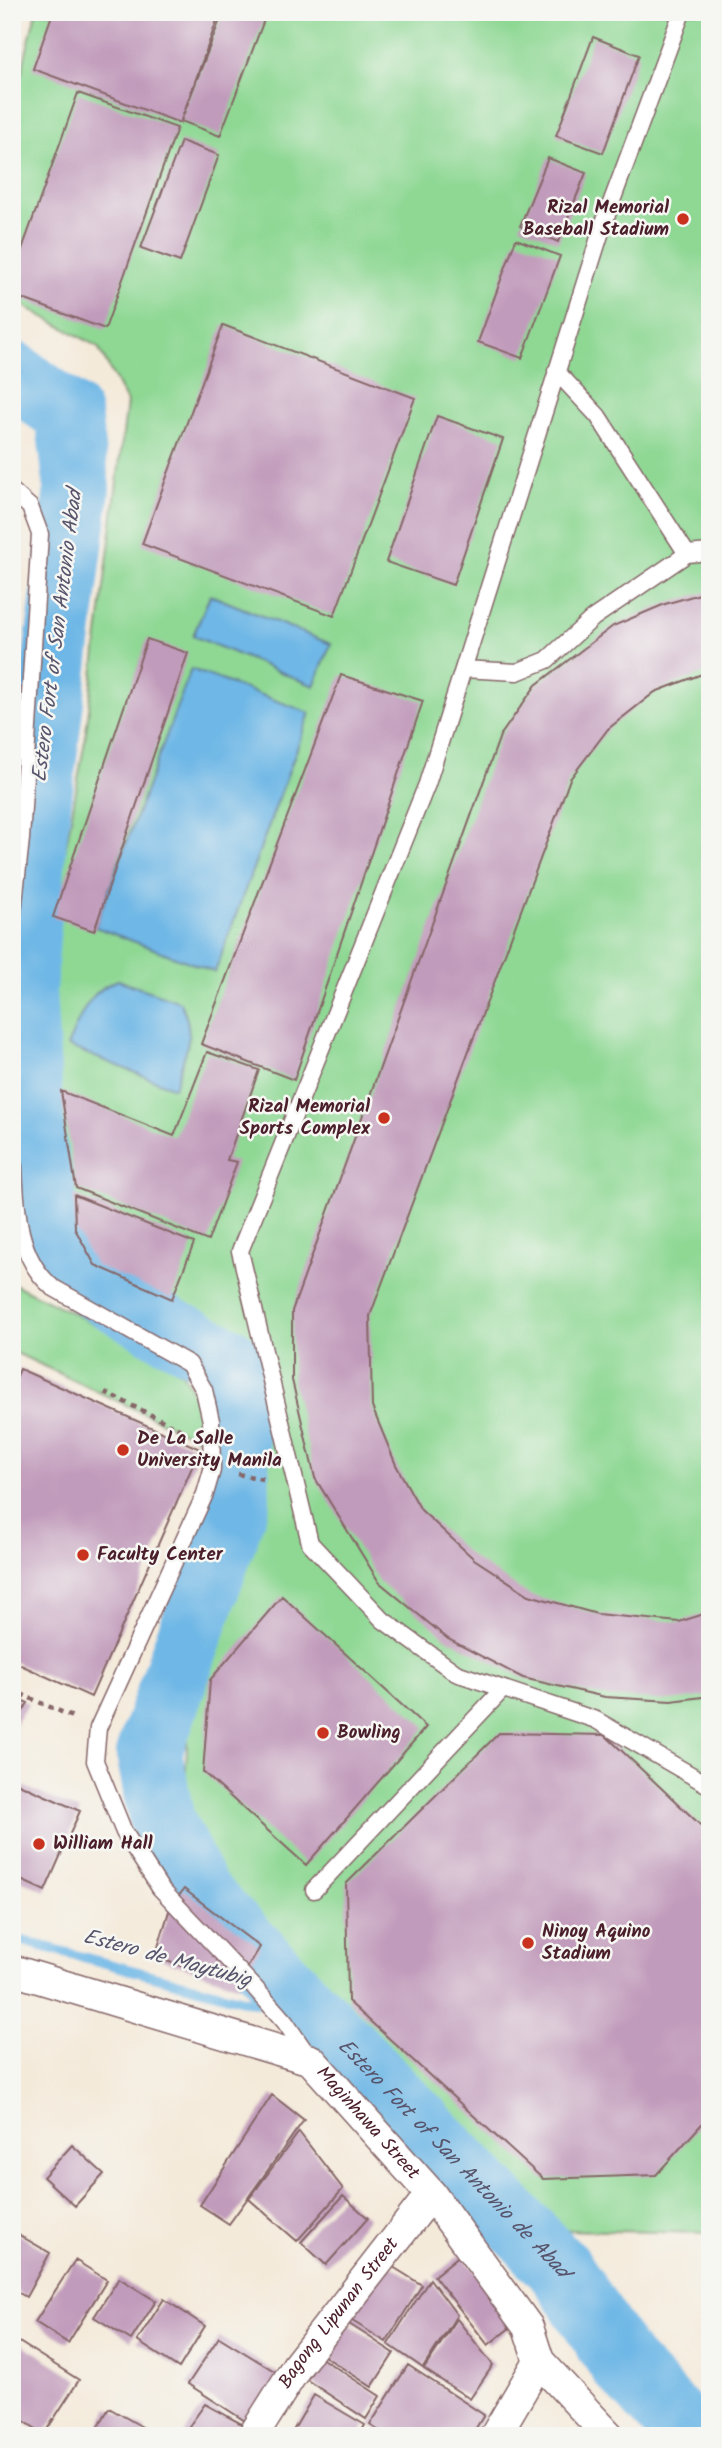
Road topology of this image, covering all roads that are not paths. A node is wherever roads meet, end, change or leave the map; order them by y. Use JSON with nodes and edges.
{"nodes":[{"id":1,"x":682,"y":12,"type":"edge"},
{"id":2,"x":556,"y":371,"type":"junction"},
{"id":3,"x":12,"y":491,"type":"edge"},
{"id":4,"x":710,"y":552,"type":"edge"},
{"id":5,"x":687,"y":554,"type":"junction"},
{"id":6,"x":463,"y":669,"type":"junction"},
{"id":7,"x":12,"y":921,"type":"edge"},
{"id":8,"x":12,"y":1136,"type":"edge"},
{"id":9,"x":503,"y":1689,"type":"junction"},
{"id":10,"x":710,"y":1786,"type":"edge"},
{"id":11,"x":314,"y":1889,"type":"dead end"},
{"id":12,"x":12,"y":1970,"type":"edge"},
{"id":13,"x":311,"y":2060,"type":"junction"},
{"id":14,"x":431,"y":2194,"type":"junction"},
{"id":15,"x":538,"y":2361,"type":"junction"},
{"id":16,"x":253,"y":2436,"type":"edge"},
{"id":17,"x":495,"y":2436,"type":"edge"},
{"id":18,"x":609,"y":2436,"type":"edge"}],
"edges":[{"from":1,"to":2,"type":"lane"},
{"from":2,"to":5,"type":"lane"},
{"from":2,"to":6,"type":"lane"},
{"from":3,"to":7,"type":"lane"},
{"from":4,"to":5,"type":"lane"},
{"from":5,"to":6,"type":"lane"},
{"from":6,"to":9,"type":"lane"},
{"from":8,"to":13,"type":"lane"},
{"from":9,"to":10,"type":"lane"},
{"from":9,"to":11,"type":"lane"},
{"from":12,"to":13,"type":"street","name":"Maginhawa Street"},
{"from":13,"to":14,"type":"street","name":"Maginhawa Street"},
{"from":14,"to":15,"type":"street","name":"Maginhawa Street"},
{"from":14,"to":16,"type":"street","name":"Bagong Lipunan Street"},
{"from":15,"to":17,"type":"street"},
{"from":15,"to":18,"type":"street","name":"Maginhawa Street"}]}
